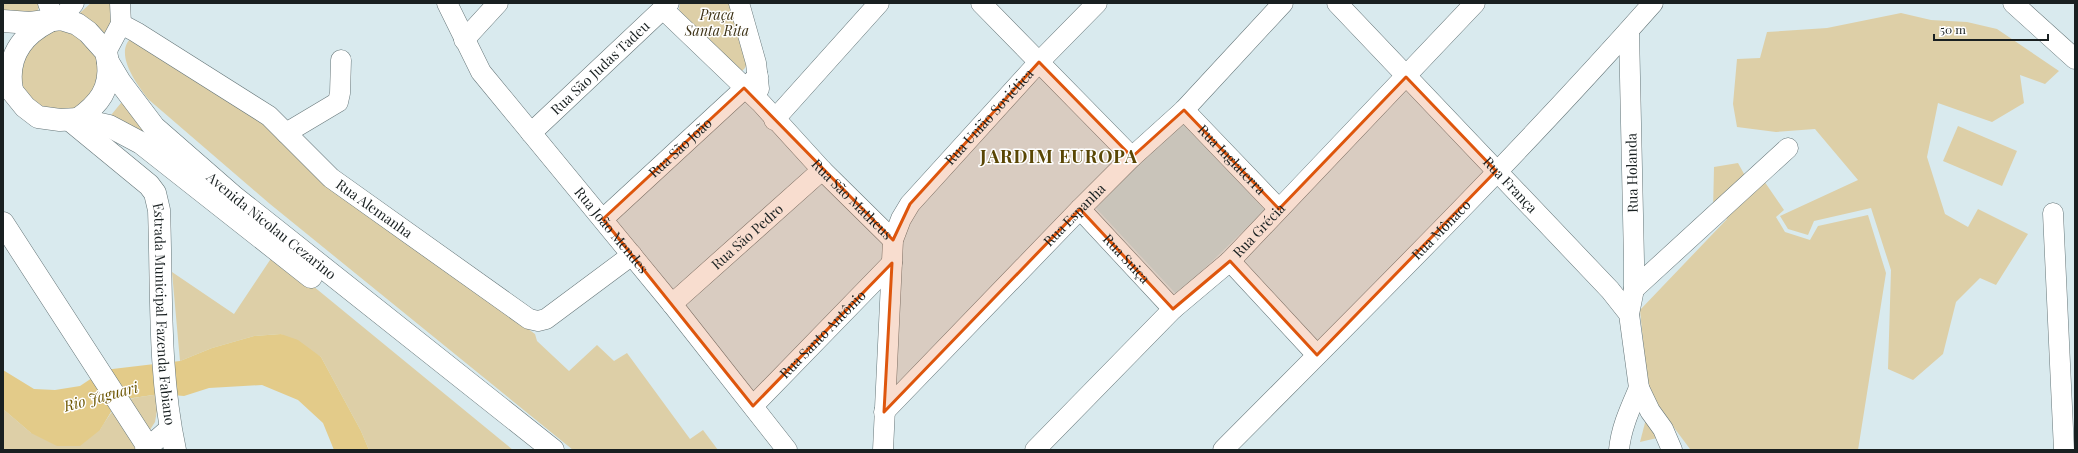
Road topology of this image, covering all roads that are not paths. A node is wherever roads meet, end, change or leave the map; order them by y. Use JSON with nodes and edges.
{"nodes":[{"id":1,"x":120,"y":3,"type":"edge"},
{"id":2,"x":447,"y":3,"type":"edge"},
{"id":3,"x":498,"y":3,"type":"edge"},
{"id":4,"x":739,"y":3,"type":"edge"},
{"id":5,"x":880,"y":3,"type":"edge"},
{"id":6,"x":980,"y":3,"type":"edge"},
{"id":7,"x":1097,"y":3,"type":"edge"},
{"id":8,"x":1283,"y":3,"type":"edge"},
{"id":9,"x":1337,"y":3,"type":"edge"},
{"id":10,"x":1474,"y":3,"type":"edge"},
{"id":11,"x":1653,"y":3,"type":"edge"},
{"id":12,"x":666,"y":6,"type":"edge"},
{"id":13,"x":2021,"y":6,"type":"edge"},
{"id":14,"x":58,"y":13,"type":"edge"},
{"id":15,"x":3,"y":21,"type":"edge"},
{"id":16,"x":121,"y":24,"type":"junction"},
{"id":17,"x":1629,"y":31,"type":"junction"},
{"id":18,"x":464,"y":40,"type":"junction"},
{"id":19,"x":107,"y":57,"type":"junction"},
{"id":20,"x":2075,"y":59,"type":"edge"},
{"id":21,"x":341,"y":60,"type":"dead end"},
{"id":22,"x":1038,"y":62,"type":"junction"},
{"id":23,"x":1406,"y":77,"type":"junction"},
{"id":24,"x":751,"y":82,"type":"junction"},
{"id":25,"x":8,"y":85,"type":"edge"},
{"id":26,"x":1184,"y":110,"type":"junction"},
{"id":27,"x":74,"y":120,"type":"junction"},
{"id":28,"x":774,"y":120,"type":"junction"},
{"id":29,"x":286,"y":133,"type":"junction"},
{"id":30,"x":531,"y":133,"type":"junction"},
{"id":31,"x":1788,"y":148,"type":"dead end"},
{"id":32,"x":1132,"y":157,"type":"junction"},
{"id":33,"x":822,"y":170,"type":"junction"},
{"id":34,"x":1496,"y":171,"type":"junction"},
{"id":35,"x":1080,"y":209,"type":"junction"},
{"id":36,"x":1279,"y":209,"type":"junction"},
{"id":37,"x":2053,"y":213,"type":"dead end"},
{"id":38,"x":603,"y":219,"type":"junction"},
{"id":39,"x":3,"y":223,"type":"edge"},
{"id":40,"x":893,"y":240,"type":"junction"},
{"id":41,"x":632,"y":256,"type":"junction"},
{"id":42,"x":1230,"y":261,"type":"junction"},
{"id":43,"x":892,"y":263,"type":"junction"},
{"id":44,"x":2066,"y":284,"type":"edge"},
{"id":45,"x":1634,"y":289,"type":"junction"},
{"id":46,"x":672,"y":304,"type":"junction"},
{"id":47,"x":1173,"y":309,"type":"junction"},
{"id":48,"x":1629,"y":314,"type":"junction"},
{"id":49,"x":1317,"y":355,"type":"junction"},
{"id":50,"x":1639,"y":388,"type":"junction"},
{"id":51,"x":753,"y":406,"type":"junction"},
{"id":52,"x":884,"y":412,"type":"junction"},
{"id":53,"x":169,"y":421,"type":"junction"},
{"id":54,"x":147,"y":449,"type":"edge"},
{"id":55,"x":175,"y":450,"type":"edge"},
{"id":56,"x":531,"y":450,"type":"edge"},
{"id":57,"x":553,"y":450,"type":"edge"},
{"id":58,"x":788,"y":450,"type":"edge"},
{"id":59,"x":883,"y":450,"type":"edge"},
{"id":60,"x":1035,"y":450,"type":"edge"},
{"id":61,"x":1223,"y":450,"type":"edge"},
{"id":62,"x":1619,"y":450,"type":"edge"},
{"id":63,"x":1672,"y":450,"type":"edge"},
{"id":64,"x":2064,"y":450,"type":"edge"}],
"edges":[{"from":1,"to":16,"type":"street"},
{"from":2,"to":18,"type":"street","name":"Rua João Mendes"},
{"from":3,"to":18,"type":"street"},
{"from":4,"to":24,"type":"street"},
{"from":5,"to":28,"type":"street"},
{"from":6,"to":22,"type":"street"},
{"from":7,"to":22,"type":"street","name":"Rua União Soviética"},
{"from":8,"to":26,"type":"street","name":"Rua Espanha"},
{"from":9,"to":23,"type":"street","name":"Rua França"},
{"from":10,"to":23,"type":"street","name":"Rua Grécia"},
{"from":11,"to":17,"type":"street","name":"Rua Mônaco"},
{"from":12,"to":24,"type":"street","name":"Rua São Matheus"},
{"from":12,"to":30,"type":"street","name":"Rua São Judas Tadeu"},
{"from":13,"to":20,"type":"street"},
{"from":14,"to":15,"type":"main road","name":"Avenida Nicolau Cezarino"},
{"from":14,"to":19,"type":"main road","name":"Avenida Nicolau Cezarino"},
{"from":14,"to":25,"type":"main road"},
{"from":16,"to":19,"type":"street"},
{"from":16,"to":29,"type":"street","name":"Rua Alemanha"},
{"from":17,"to":34,"type":"street","name":"Rua Mônaco"},
{"from":17,"to":45,"type":"street","name":"Rua Holanda"},
{"from":18,"to":30,"type":"street","name":"Rua João Mendes"},
{"from":19,"to":27,"type":"main road"},
{"from":19,"to":57,"type":"main road","name":"Avenida Nicolau Cezarino"},
{"from":21,"to":29,"type":"street"},
{"from":22,"to":32,"type":"street"},
{"from":22,"to":40,"type":"street","name":"Rua União Soviética"},
{"from":23,"to":34,"type":"street","name":"Rua França"},
{"from":23,"to":36,"type":"street","name":"Rua Grécia"},
{"from":24,"to":28,"type":"street","name":"Rua São Matheus"},
{"from":24,"to":38,"type":"street","name":"Rua São João"},
{"from":25,"to":27,"type":"main road","name":"Avenida Nicolau Cezarino"},
{"from":26,"to":32,"type":"street","name":"Rua Espanha"},
{"from":26,"to":36,"type":"street","name":"Rua Inglaterra"},
{"from":27,"to":53,"type":"main road","name":"Estrada Municipal Fazenda Fabiano"},
{"from":27,"to":56,"type":"main road","name":"Avenida Nicolau Cezarino"},
{"from":28,"to":33,"type":"street","name":"Rua São Matheus"},
{"from":29,"to":41,"type":"street","name":"Rua Alemanha"},
{"from":30,"to":38,"type":"street","name":"Rua João Mendes"},
{"from":31,"to":45,"type":"street"},
{"from":32,"to":35,"type":"street","name":"Rua Espanha"},
{"from":33,"to":40,"type":"street","name":"Rua São Matheus"},
{"from":33,"to":46,"type":"street","name":"Rua São Pedro"},
{"from":34,"to":48,"type":"street","name":"Rua França"},
{"from":34,"to":49,"type":"street","name":"Rua Mônaco"},
{"from":35,"to":47,"type":"street","name":"Rua Suiça"},
{"from":35,"to":52,"type":"street","name":"Rua Espanha"},
{"from":36,"to":42,"type":"street","name":"Rua Grécia"},
{"from":37,"to":44,"type":"street"},
{"from":38,"to":41,"type":"street","name":"Rua João Mendes"},
{"from":39,"to":54,"type":"main road"},
{"from":40,"to":43,"type":"street","name":"Rua São Matheus"},
{"from":41,"to":46,"type":"street","name":"Rua João Mendes"},
{"from":42,"to":47,"type":"street","name":"Rua Grécia"},
{"from":42,"to":49,"type":"street"},
{"from":43,"to":51,"type":"street","name":"Rua Santo Antônio"},
{"from":43,"to":52,"type":"street","name":"Rua São Matheus"},
{"from":44,"to":64,"type":"street"},
{"from":45,"to":48,"type":"street","name":"Rua Holanda"},
{"from":46,"to":51,"type":"street","name":"Rua João Mendes"},
{"from":47,"to":60,"type":"street","name":"Rua Grécia"},
{"from":48,"to":50,"type":"street"},
{"from":49,"to":61,"type":"street","name":"Rua Mônaco"},
{"from":50,"to":62,"type":"street"},
{"from":50,"to":63,"type":"street"},
{"from":51,"to":58,"type":"street","name":"Rua João Mendes"},
{"from":52,"to":59,"type":"street","name":"Rua São Matheus"},
{"from":53,"to":54,"type":"street"},
{"from":53,"to":55,"type":"main road","name":"Estrada Municipal Fazenda Fabiano"}]}
